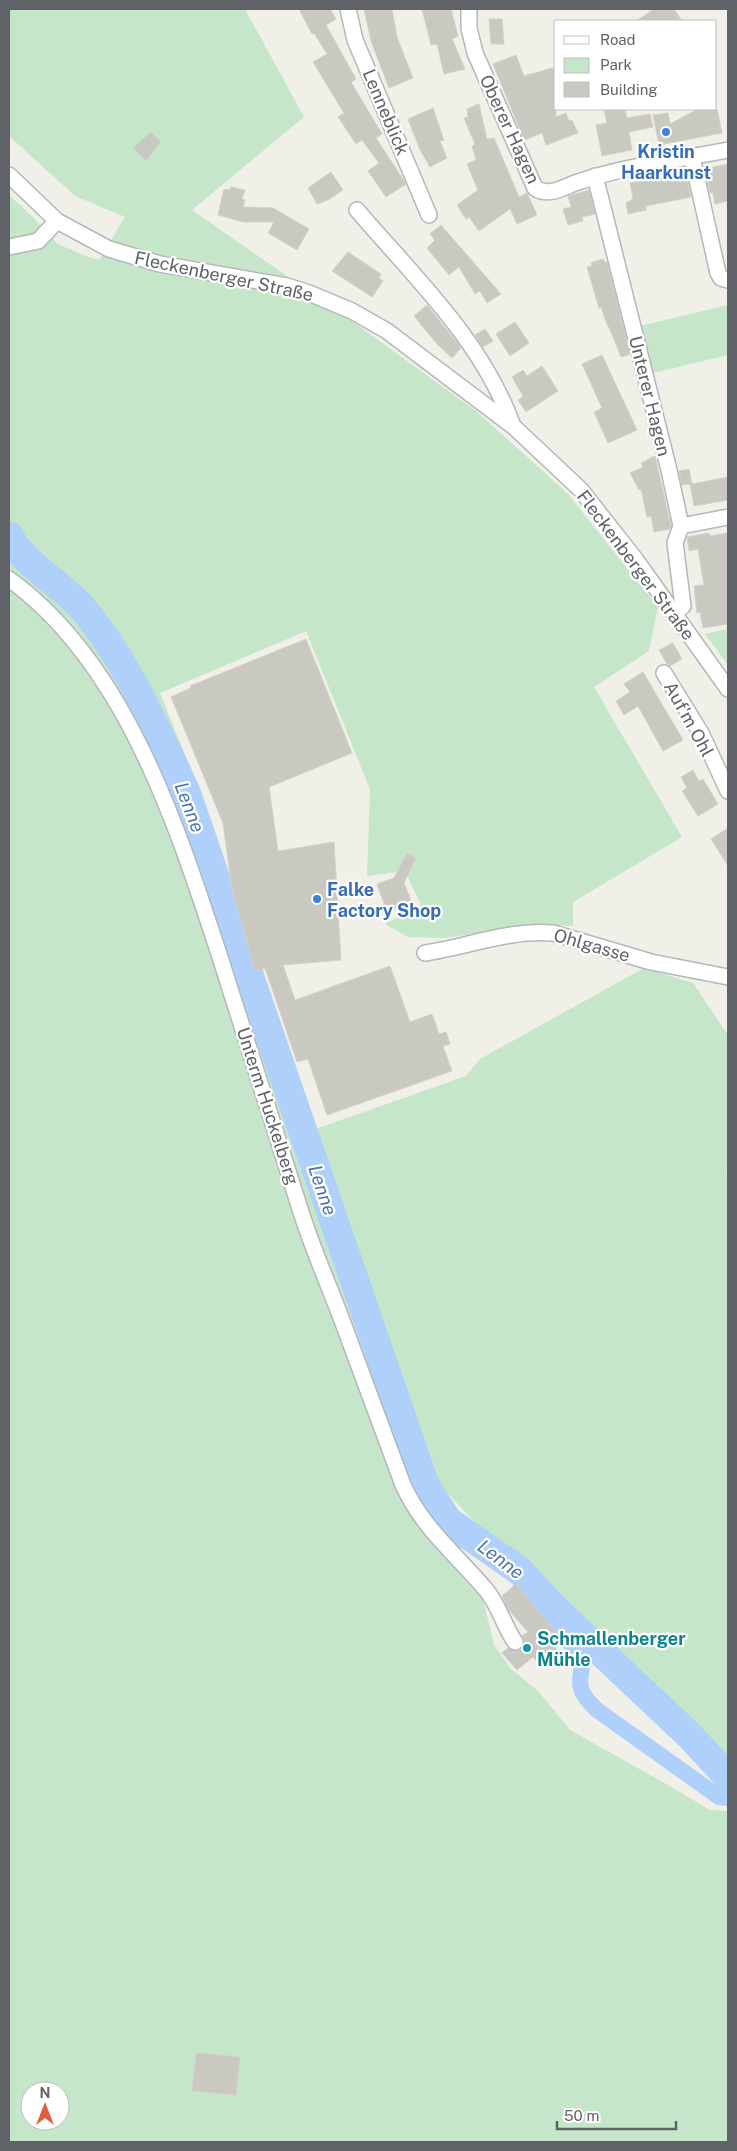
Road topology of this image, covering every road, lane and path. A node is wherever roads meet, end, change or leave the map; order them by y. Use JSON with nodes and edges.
{"nodes":[{"id":1,"x":348,"y":9,"type":"edge"},
{"id":2,"x":469,"y":9,"type":"edge"},
{"id":3,"x":728,"y":150,"type":"edge"},
{"id":4,"x":692,"y":157,"type":"junction"},
{"id":5,"x":9,"y":176,"type":"edge"},
{"id":6,"x":595,"y":176,"type":"junction"},
{"id":7,"x":357,"y":210,"type":"dead end"},
{"id":8,"x":429,"y":215,"type":"dead end"},
{"id":9,"x":57,"y":221,"type":"junction"},
{"id":10,"x":9,"y":247,"type":"edge"},
{"id":11,"x":728,"y":280,"type":"edge"},
{"id":12,"x":514,"y":427,"type":"junction"},
{"id":13,"x":728,"y":517,"type":"edge"},
{"id":14,"x":680,"y":526,"type":"junction"},
{"id":15,"x":9,"y":579,"type":"edge"},
{"id":16,"x":674,"y":613,"type":"junction"},
{"id":17,"x":664,"y":673,"type":"dead end"},
{"id":18,"x":728,"y":689,"type":"edge"},
{"id":19,"x":728,"y":792,"type":"edge"},
{"id":20,"x":425,"y":952,"type":"dead end"},
{"id":21,"x":728,"y":977,"type":"edge"},
{"id":22,"x":515,"y":1642,"type":"dead end"}],
"edges":[{"from":1,"to":8,"type":"street","name":"Lenneblick"},
{"from":2,"to":6,"type":"street","name":"Oberer Hagen"},
{"from":3,"to":4,"type":"street","name":"Oberer Hagen"},
{"from":4,"to":6,"type":"street","name":"Oberer Hagen"},
{"from":4,"to":11,"type":"street"},
{"from":5,"to":9,"type":"street","name":"Fleckenberger Straße"},
{"from":6,"to":14,"type":"street","name":"Unterer Hagen"},
{"from":7,"to":12,"type":"street","name":"Fleckenberger Straße"},
{"from":9,"to":10,"type":"street"},
{"from":9,"to":12,"type":"street","name":"Fleckenberger Straße"},
{"from":12,"to":16,"type":"street","name":"Fleckenberger Straße"},
{"from":13,"to":14,"type":"street"},
{"from":14,"to":16,"type":"street","name":"Unterer Hagen"},
{"from":15,"to":22,"type":"street","name":"Unterm Huckelberg"},
{"from":16,"to":18,"type":"street","name":"Fleckenberger Straße"},
{"from":17,"to":19,"type":"street","name":"Auf'm Ohl"},
{"from":20,"to":21,"type":"street","name":"Ohlgasse"}]}
